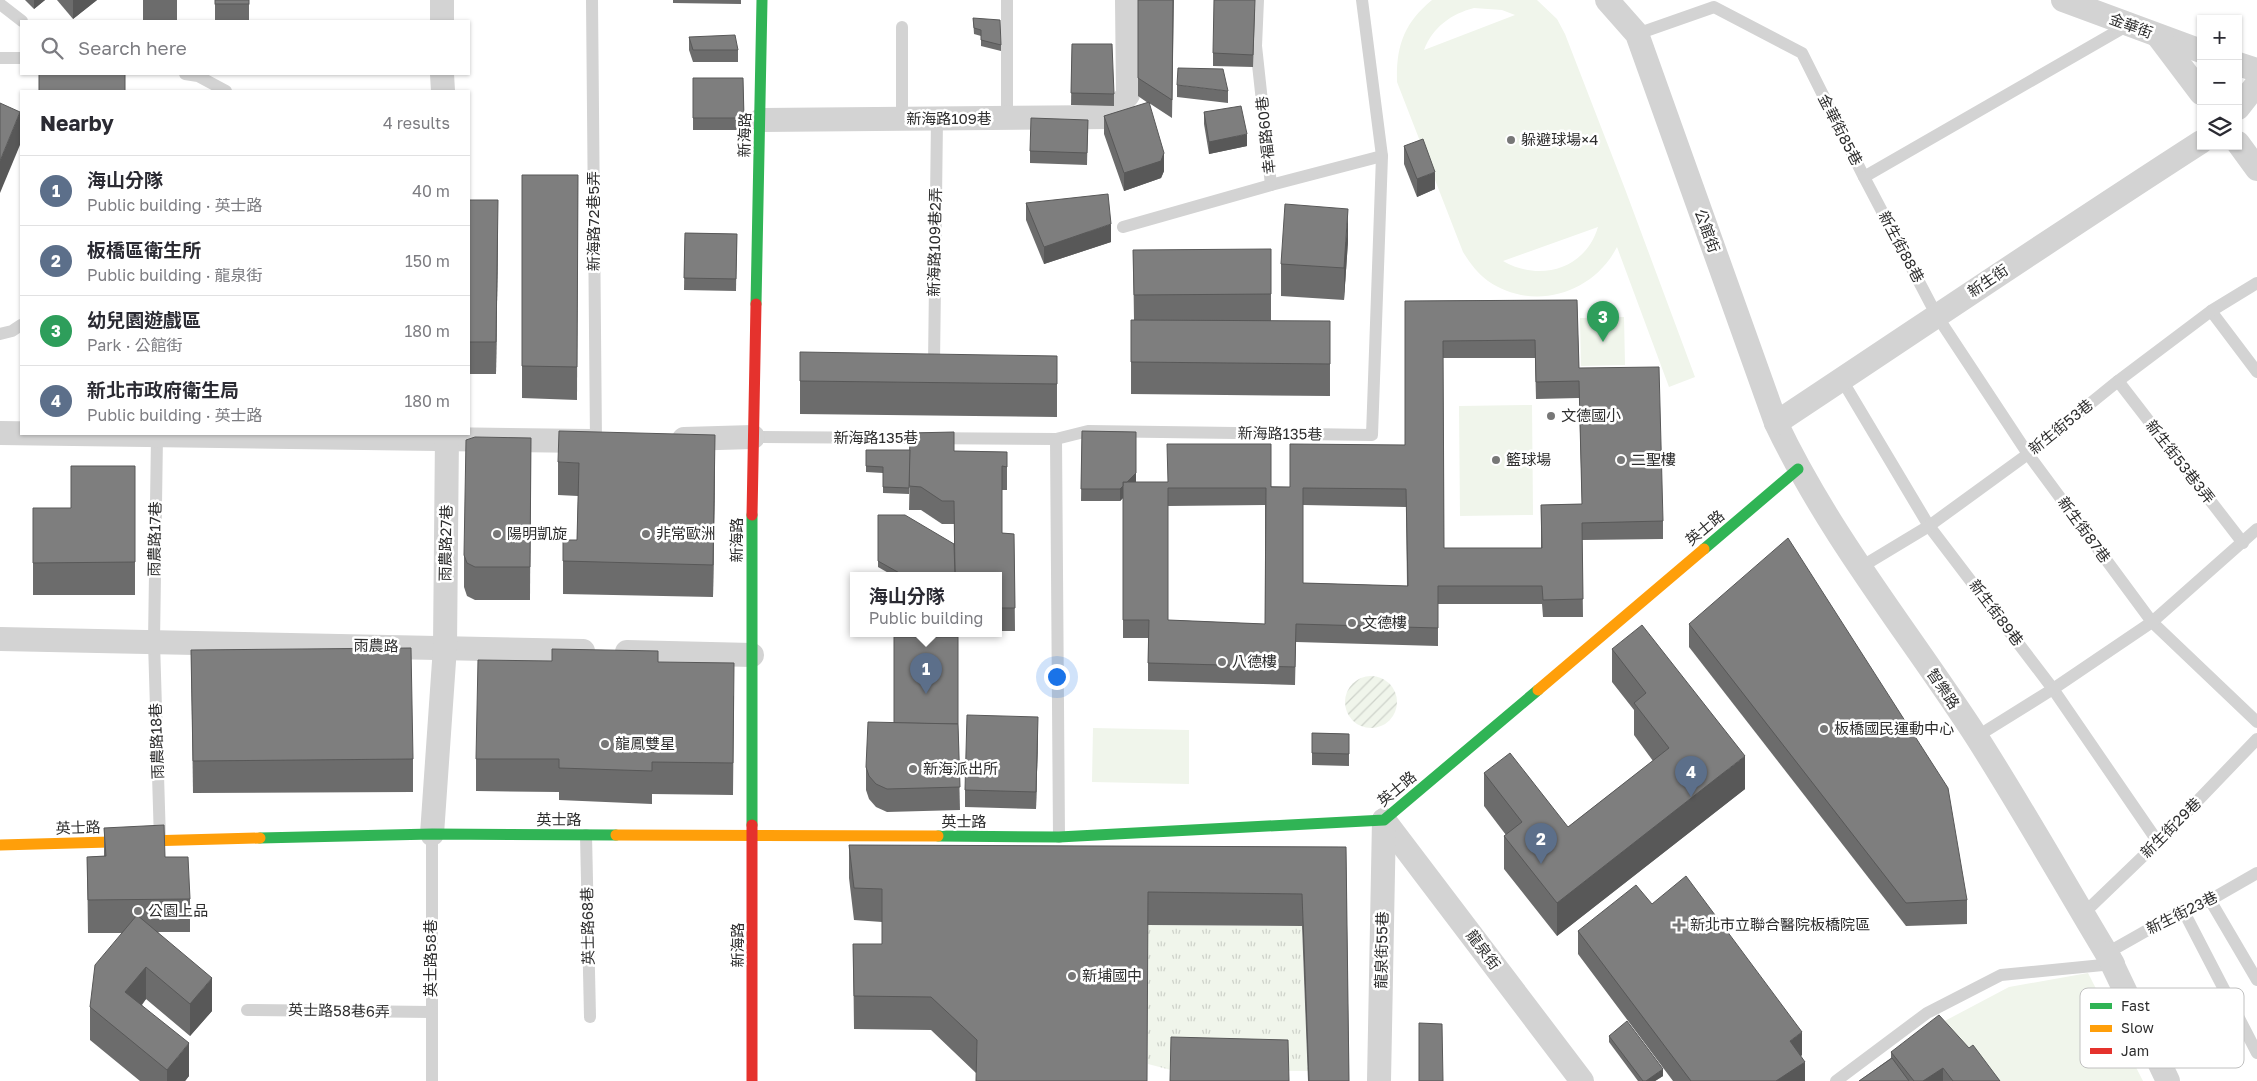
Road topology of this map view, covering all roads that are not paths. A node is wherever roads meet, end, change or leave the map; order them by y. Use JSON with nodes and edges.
{"nodes":[{"id":1,"x":442,"y":0,"type":"edge"},
{"id":2,"x":592,"y":0,"type":"edge"},
{"id":3,"x":762,"y":0,"type":"edge"},
{"id":4,"x":1006,"y":0,"type":"edge"},
{"id":5,"x":1127,"y":0,"type":"edge"},
{"id":6,"x":1258,"y":0,"type":"edge"},
{"id":7,"x":1362,"y":0,"type":"edge"},
{"id":8,"x":1607,"y":0,"type":"edge"},
{"id":9,"x":2062,"y":0,"type":"edge"},
{"id":10,"x":0,"y":4,"type":"edge"},
{"id":11,"x":21,"y":20,"type":"edge"},
{"id":12,"x":442,"y":20,"type":"edge"},
{"id":13,"x":2128,"y":25,"type":"junction"},
{"id":14,"x":902,"y":27,"type":"dead end"},
{"id":15,"x":1637,"y":34,"type":"junction"},
{"id":16,"x":2158,"y":36,"type":"junction"},
{"id":17,"x":2197,"y":50,"type":"edge"},
{"id":18,"x":0,"y":58,"type":"edge"},
{"id":19,"x":20,"y":58,"type":"edge"},
{"id":20,"x":2242,"y":65,"type":"edge"},
{"id":21,"x":2257,"y":70,"type":"edge"},
{"id":22,"x":192,"y":75,"type":"edge"},
{"id":23,"x":442,"y":75,"type":"edge"},
{"id":24,"x":2257,"y":84,"type":"edge"},
{"id":25,"x":2197,"y":88,"type":"edge"},
{"id":26,"x":224,"y":90,"type":"edge"},
{"id":27,"x":443,"y":90,"type":"edge"},
{"id":28,"x":2240,"y":105,"type":"edge"},
{"id":29,"x":1007,"y":118,"type":"junction"},
{"id":30,"x":902,"y":119,"type":"junction"},
{"id":31,"x":937,"y":119,"type":"junction"},
{"id":32,"x":761,"y":120,"type":"junction"},
{"id":33,"x":2197,"y":145,"type":"edge"},
{"id":34,"x":2242,"y":148,"type":"edge"},
{"id":35,"x":1382,"y":156,"type":"junction"},
{"id":36,"x":2257,"y":169,"type":"edge"},
{"id":37,"x":1864,"y":177,"type":"junction"},
{"id":38,"x":1272,"y":185,"type":"junction"},
{"id":39,"x":1123,"y":227,"type":"dead end"},
{"id":40,"x":2257,"y":283,"type":"edge"},
{"id":41,"x":2211,"y":311,"type":"junction"},
{"id":42,"x":1937,"y":316,"type":"junction"},
{"id":43,"x":20,"y":326,"type":"edge"},
{"id":44,"x":0,"y":334,"type":"edge"},
{"id":45,"x":934,"y":364,"type":"edge"},
{"id":46,"x":2257,"y":372,"type":"edge"},
{"id":47,"x":1842,"y":380,"type":"junction"},
{"id":48,"x":2118,"y":381,"type":"junction"},
{"id":49,"x":1776,"y":423,"type":"junction"},
{"id":50,"x":0,"y":434,"type":"edge"},
{"id":51,"x":20,"y":434,"type":"edge"},
{"id":52,"x":78,"y":435,"type":"edge"},
{"id":53,"x":157,"y":436,"type":"junction"},
{"id":54,"x":447,"y":436,"type":"edge"},
{"id":55,"x":753,"y":437,"type":"junction"},
{"id":56,"x":1056,"y":439,"type":"junction"},
{"id":57,"x":664,"y":440,"type":"edge"},
{"id":58,"x":606,"y":441,"type":"joint"},
{"id":59,"x":2028,"y":454,"type":"junction"},
{"id":60,"x":1798,"y":469,"type":"junction"},
{"id":61,"x":1929,"y":526,"type":"junction"},
{"id":62,"x":2252,"y":536,"type":"edge"},
{"id":63,"x":1861,"y":567,"type":"junction"},
{"id":64,"x":2152,"y":622,"type":"junction"},
{"id":65,"x":0,"y":639,"type":"edge"},
{"id":66,"x":154,"y":642,"type":"junction"},
{"id":67,"x":445,"y":647,"type":"junction"},
{"id":68,"x":752,"y":655,"type":"junction"},
{"id":69,"x":2053,"y":689,"type":"junction"},
{"id":70,"x":2257,"y":722,"type":"edge"},
{"id":71,"x":1976,"y":737,"type":"junction"},
{"id":72,"x":2257,"y":739,"type":"edge"},
{"id":73,"x":1384,"y":820,"type":"junction"},
{"id":74,"x":432,"y":834,"type":"junction"},
{"id":75,"x":586,"y":835,"type":"junction"},
{"id":76,"x":753,"y":836,"type":"junction"},
{"id":77,"x":1059,"y":837,"type":"junction"},
{"id":78,"x":160,"y":841,"type":"junction"},
{"id":79,"x":2158,"y":842,"type":"junction"},
{"id":80,"x":0,"y":845,"type":"edge"},
{"id":81,"x":2257,"y":873,"type":"edge"},
{"id":82,"x":2210,"y":900,"type":"junction"},
{"id":83,"x":2183,"y":910,"type":"junction"},
{"id":84,"x":2083,"y":914,"type":"junction"},
{"id":85,"x":2110,"y":958,"type":"junction"},
{"id":86,"x":2257,"y":980,"type":"edge"},
{"id":87,"x":2124,"y":988,"type":"edge"},
{"id":88,"x":2223,"y":988,"type":"edge"},
{"id":89,"x":247,"y":1010,"type":"dead end"},
{"id":90,"x":431,"y":1012,"type":"junction"},
{"id":91,"x":590,"y":1017,"type":"dead end"},
{"id":92,"x":2244,"y":1028,"type":"edge"},
{"id":93,"x":2257,"y":1053,"type":"edge"},
{"id":94,"x":2162,"y":1068,"type":"edge"},
{"id":95,"x":432,"y":1081,"type":"edge"},
{"id":96,"x":752,"y":1081,"type":"edge"},
{"id":97,"x":1380,"y":1081,"type":"edge"},
{"id":98,"x":1582,"y":1081,"type":"edge"},
{"id":99,"x":1836,"y":1081,"type":"edge"},
{"id":100,"x":2168,"y":1081,"type":"edge"}],
"edges":[{"from":1,"to":12,"type":"street"},
{"from":2,"to":58,"type":"lane","name":"新海路72巷5弄"},
{"from":3,"to":32,"type":"street","name":"新海路"},
{"from":4,"to":29,"type":"lane"},
{"from":5,"to":29,"type":"street","name":"新海路109巷"},
{"from":6,"to":38,"type":"lane","name":"幸福路60巷"},
{"from":7,"to":35,"type":"lane","name":"新海路135巷"},
{"from":8,"to":15,"type":"street","name":"公館街"},
{"from":9,"to":13,"type":"street","name":"金華街"},
{"from":10,"to":11,"type":"lane"},
{"from":13,"to":16,"type":"street","name":"金華街"},
{"from":13,"to":37,"type":"lane","name":"金華街85巷"},
{"from":14,"to":30,"type":"lane"},
{"from":15,"to":37,"type":"lane","name":"金華街85巷"},
{"from":15,"to":49,"type":"street","name":"公館街"},
{"from":16,"to":17,"type":"street","name":"金華街"},
{"from":16,"to":25,"type":"street"},
{"from":18,"to":19,"type":"lane"},
{"from":20,"to":21,"type":"street"},
{"from":22,"to":26,"type":"lane"},
{"from":23,"to":27,"type":"street"},
{"from":24,"to":28,"type":"street"},
{"from":29,"to":31,"type":"street","name":"新海路109巷"},
{"from":30,"to":31,"type":"street","name":"新海路109巷"},
{"from":30,"to":32,"type":"street","name":"新海路109巷"},
{"from":31,"to":45,"type":"lane","name":"新海路109巷2弄"},
{"from":32,"to":55,"type":"street","name":"新海路"},
{"from":33,"to":42,"type":"street","name":"新生街"},
{"from":34,"to":36,"type":"street"},
{"from":35,"to":38,"type":"lane","name":"幸福路60巷"},
{"from":35,"to":56,"type":"lane","name":"新海路135巷"},
{"from":37,"to":42,"type":"lane","name":"新生街88巷"},
{"from":38,"to":39,"type":"lane"},
{"from":40,"to":41,"type":"lane","name":"新生街53巷"},
{"from":41,"to":46,"type":"lane"},
{"from":41,"to":48,"type":"lane","name":"新生街53巷"},
{"from":42,"to":47,"type":"street","name":"新生街"},
{"from":42,"to":59,"type":"lane","name":"新生街87巷"},
{"from":43,"to":44,"type":"lane"},
{"from":47,"to":49,"type":"street","name":"新生街"},
{"from":47,"to":61,"type":"lane","name":"新生街89巷"},
{"from":48,"to":59,"type":"lane","name":"新生街53巷"},
{"from":48,"to":62,"type":"lane","name":"新生街53巷3弄"},
{"from":49,"to":60,"type":"street","name":"公館街"},
{"from":50,"to":51,"type":"street"},
{"from":52,"to":53,"type":"street"},
{"from":53,"to":54,"type":"street"},
{"from":53,"to":66,"type":"lane","name":"雨農路17巷"},
{"from":54,"to":58,"type":"street"},
{"from":54,"to":67,"type":"street","name":"雨農路27巷"},
{"from":55,"to":56,"type":"lane","name":"新海路135巷"},
{"from":55,"to":57,"type":"street"},
{"from":55,"to":68,"type":"street","name":"新海路"},
{"from":56,"to":77,"type":"lane"},
{"from":59,"to":61,"type":"lane","name":"新生街53巷"},
{"from":59,"to":64,"type":"lane","name":"新生街87巷"},
{"from":60,"to":63,"type":"street","name":"智樂路"},
{"from":60,"to":73,"type":"street","name":"英士路"},
{"from":61,"to":63,"type":"lane","name":"新生街53巷"},
{"from":61,"to":69,"type":"lane","name":"新生街89巷"},
{"from":62,"to":64,"type":"lane"},
{"from":63,"to":71,"type":"street","name":"智樂路"},
{"from":64,"to":69,"type":"lane"},
{"from":64,"to":70,"type":"lane","name":"新生街87巷"},
{"from":65,"to":66,"type":"street","name":"雨農路"},
{"from":66,"to":67,"type":"street","name":"雨農路"},
{"from":66,"to":78,"type":"lane","name":"雨農路18巷"},
{"from":67,"to":68,"type":"street","name":"雨農路"},
{"from":67,"to":74,"type":"street","name":"雨農路27巷"},
{"from":68,"to":76,"type":"street","name":"新海路"},
{"from":69,"to":71,"type":"lane"},
{"from":69,"to":79,"type":"lane","name":"新生街89巷"},
{"from":71,"to":84,"type":"street","name":"智樂路"},
{"from":72,"to":79,"type":"lane","name":"新生街29巷"},
{"from":73,"to":77,"type":"street","name":"英士路"},
{"from":73,"to":97,"type":"street","name":"龍泉街55巷"},
{"from":73,"to":98,"type":"street","name":"龍泉街"},
{"from":74,"to":75,"type":"street","name":"英士路"},
{"from":74,"to":78,"type":"street","name":"英士路"},
{"from":74,"to":90,"type":"lane","name":"英士路58巷"},
{"from":75,"to":76,"type":"street","name":"英士路"},
{"from":75,"to":91,"type":"lane","name":"英士路68巷"},
{"from":76,"to":77,"type":"street","name":"英士路"},
{"from":76,"to":96,"type":"street","name":"新海路"},
{"from":78,"to":80,"type":"street","name":"英士路"},
{"from":79,"to":84,"type":"lane","name":"新生街29巷"},
{"from":81,"to":82,"type":"lane","name":"新生街23巷"},
{"from":82,"to":83,"type":"lane","name":"新生街23巷"},
{"from":82,"to":86,"type":"lane"},
{"from":83,"to":85,"type":"lane","name":"新生街23巷"},
{"from":83,"to":88,"type":"lane"},
{"from":84,"to":85,"type":"street","name":"智樂路"},
{"from":85,"to":87,"type":"street","name":"智樂路"},
{"from":85,"to":99,"type":"lane"},
{"from":89,"to":90,"type":"lane","name":"英士路58巷6弄"},
{"from":90,"to":95,"type":"lane","name":"英士路58巷"},
{"from":92,"to":93,"type":"lane"},
{"from":94,"to":100,"type":"street","name":"智樂路"}]}
